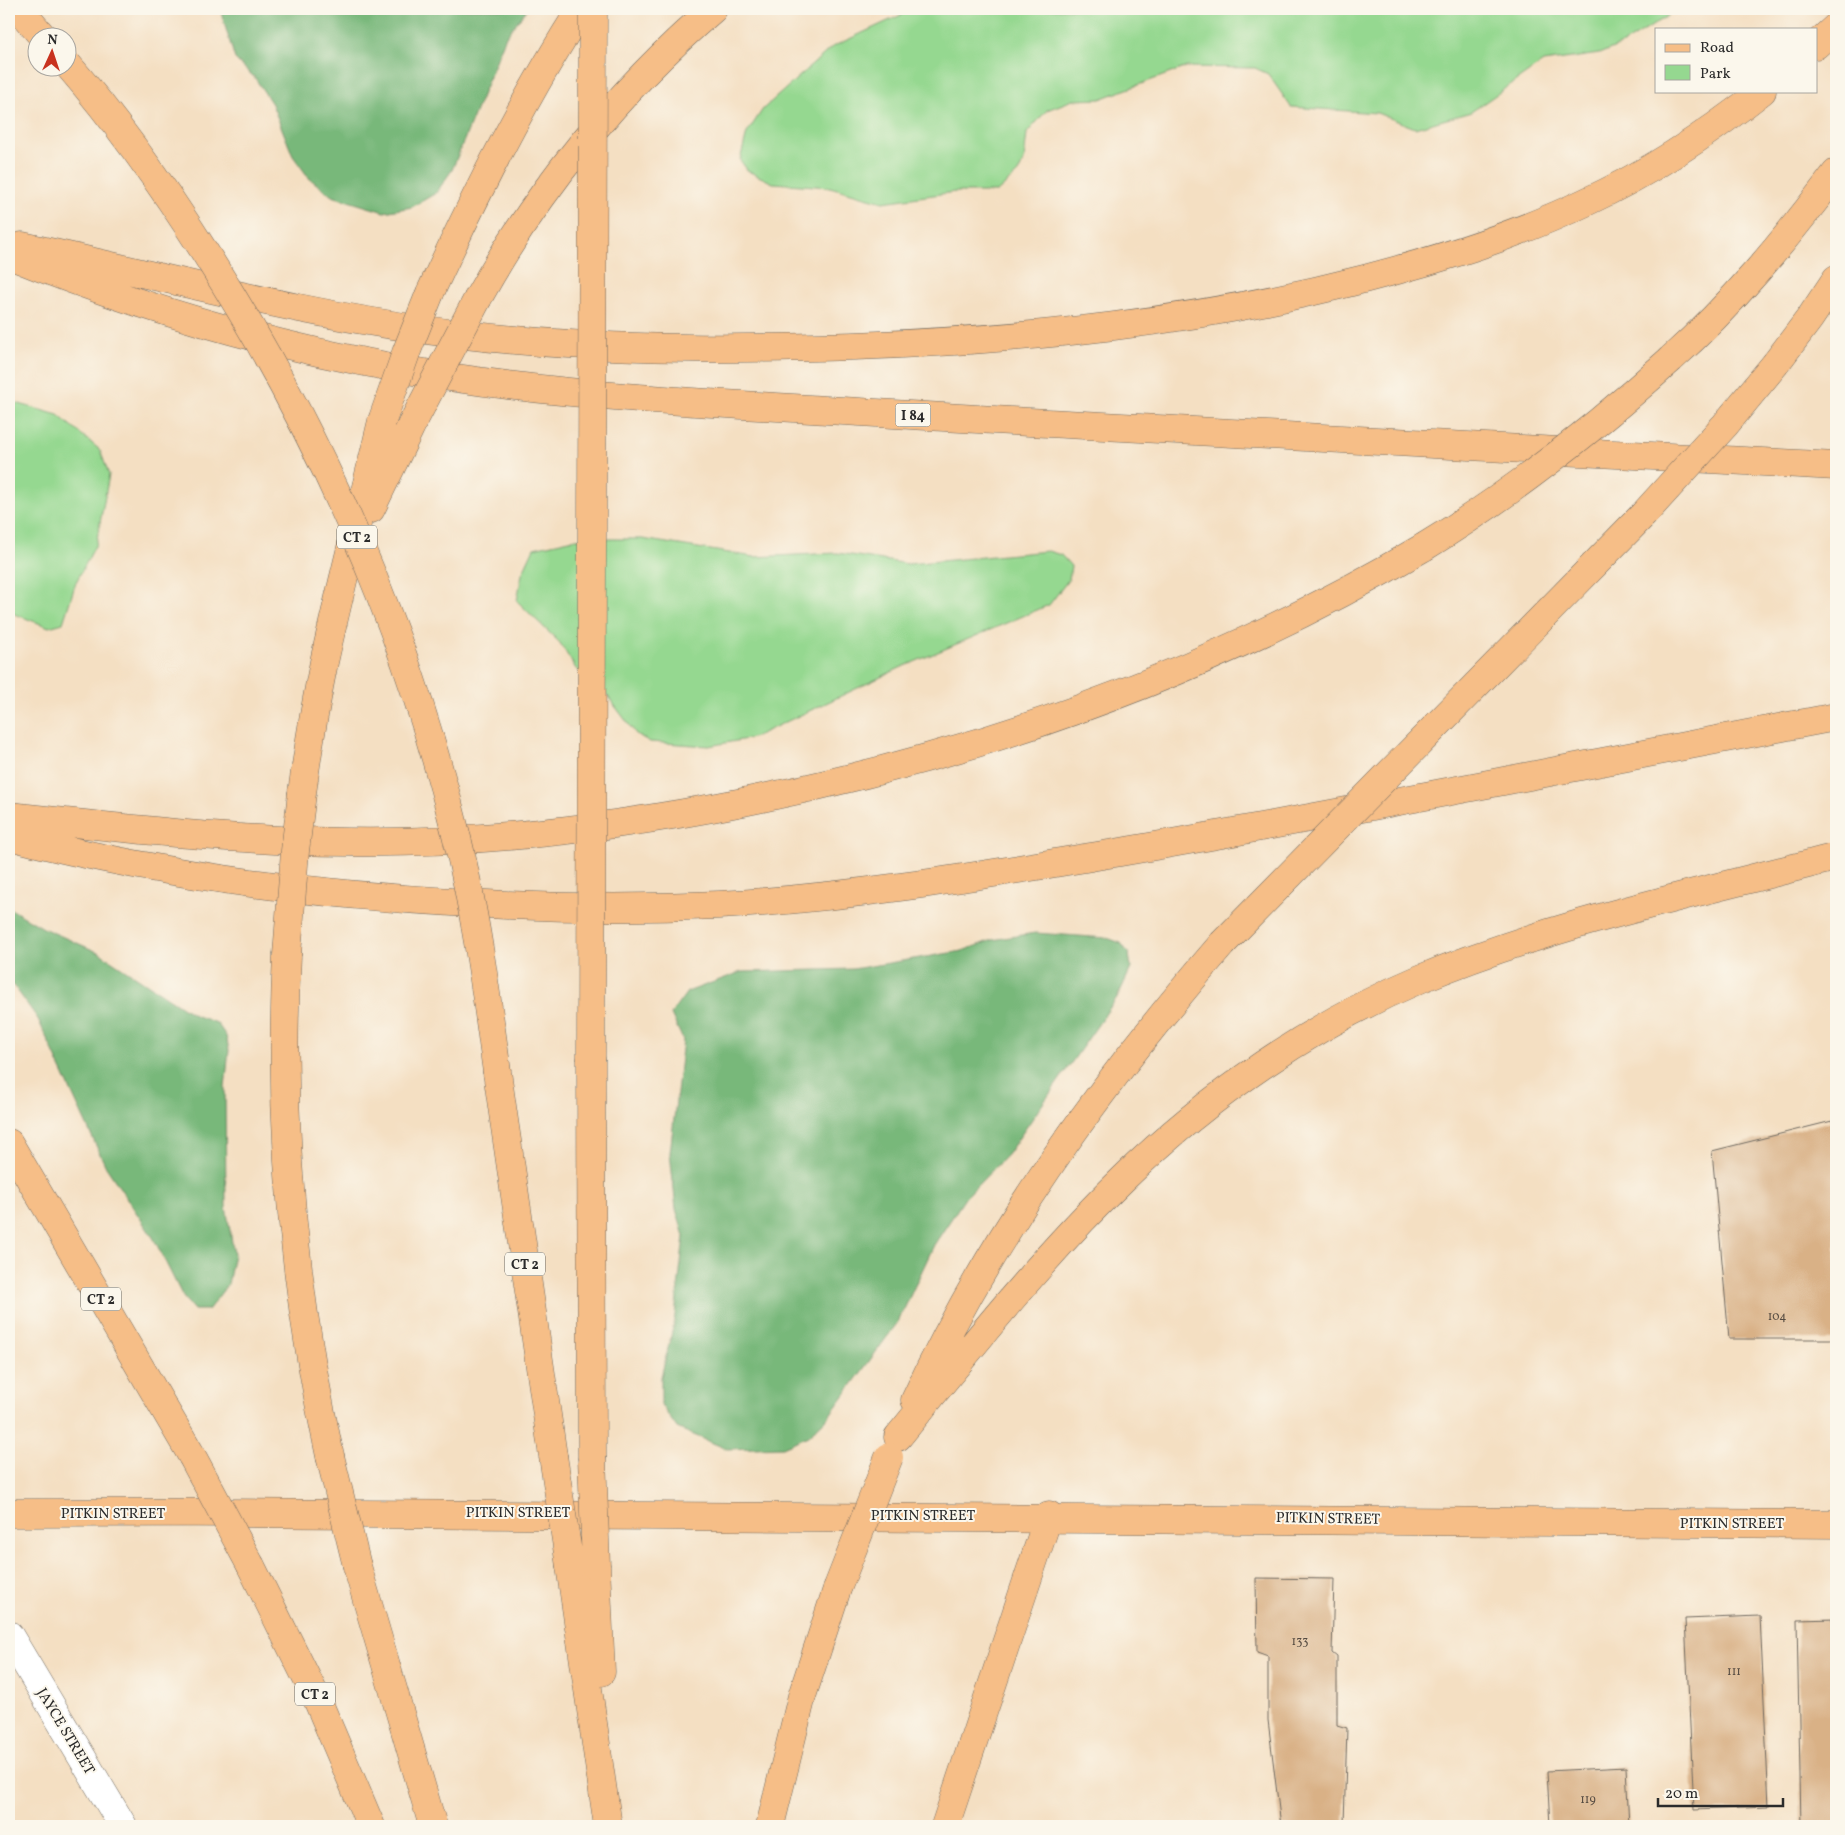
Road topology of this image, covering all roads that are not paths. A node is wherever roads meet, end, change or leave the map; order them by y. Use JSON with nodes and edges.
{"nodes":[{"id":1,"x":19,"y":9,"type":"edge"},
{"id":2,"x":581,"y":9,"type":"edge"},
{"id":3,"x":593,"y":9,"type":"edge"},
{"id":4,"x":713,"y":9,"type":"edge"},
{"id":5,"x":1836,"y":27,"type":"edge"},
{"id":6,"x":35,"y":28,"type":"edge"},
{"id":7,"x":1818,"y":43,"type":"edge"},
{"id":8,"x":78,"y":78,"type":"edge"},
{"id":9,"x":1761,"y":92,"type":"edge"},
{"id":10,"x":1836,"y":173,"type":"edge"},
{"id":11,"x":9,"y":243,"type":"edge"},
{"id":12,"x":9,"y":255,"type":"edge"},
{"id":13,"x":1836,"y":280,"type":"edge"},
{"id":14,"x":1836,"y":466,"type":"edge"},
{"id":15,"x":352,"y":549,"type":"junction"},
{"id":16,"x":1836,"y":717,"type":"edge"},
{"id":17,"x":9,"y":816,"type":"edge"},
{"id":18,"x":9,"y":836,"type":"edge"},
{"id":19,"x":1836,"y":857,"type":"edge"},
{"id":20,"x":9,"y":1143,"type":"edge"},
{"id":21,"x":894,"y":1447,"type":"junction"},
{"id":22,"x":9,"y":1513,"type":"edge"},
{"id":23,"x":1049,"y":1515,"type":"junction"},
{"id":24,"x":1836,"y":1524,"type":"edge"},
{"id":25,"x":583,"y":1566,"type":"junction"},
{"id":26,"x":9,"y":1635,"type":"edge"},
{"id":27,"x":123,"y":1826,"type":"edge"},
{"id":28,"x":371,"y":1826,"type":"edge"},
{"id":29,"x":433,"y":1826,"type":"edge"},
{"id":30,"x":608,"y":1826,"type":"edge"},
{"id":31,"x":770,"y":1826,"type":"edge"},
{"id":32,"x":945,"y":1826,"type":"edge"}],
"edges":[{"from":1,"to":6,"type":"main road"},
{"from":2,"to":15,"type":"main road","bridge":true},
{"from":3,"to":25,"type":"main road","bridge":true},
{"from":4,"to":15,"type":"main road","bridge":true},
{"from":5,"to":7,"type":"main road"},
{"from":8,"to":25,"type":"main road","number":"CT 2","bridge":true},
{"from":9,"to":11,"type":"main road"},
{"from":10,"to":17,"type":"main road","bridge":true},
{"from":12,"to":14,"type":"main road","number":"I 84"},
{"from":13,"to":21,"type":"main road","bridge":true},
{"from":15,"to":29,"type":"main road","bridge":true},
{"from":16,"to":18,"type":"main road"},
{"from":19,"to":21,"type":"main road"},
{"from":20,"to":28,"type":"main road","number":"CT 2","bridge":true},
{"from":21,"to":31,"type":"main road","bridge":true},
{"from":22,"to":23,"type":"main road","name":"PITKIN STREET"},
{"from":23,"to":24,"type":"main road","name":"PITKIN STREET"},
{"from":23,"to":32,"type":"main road"},
{"from":25,"to":30,"type":"main road"},
{"from":26,"to":27,"type":"street","name":"JAYCE STREET"}]}
